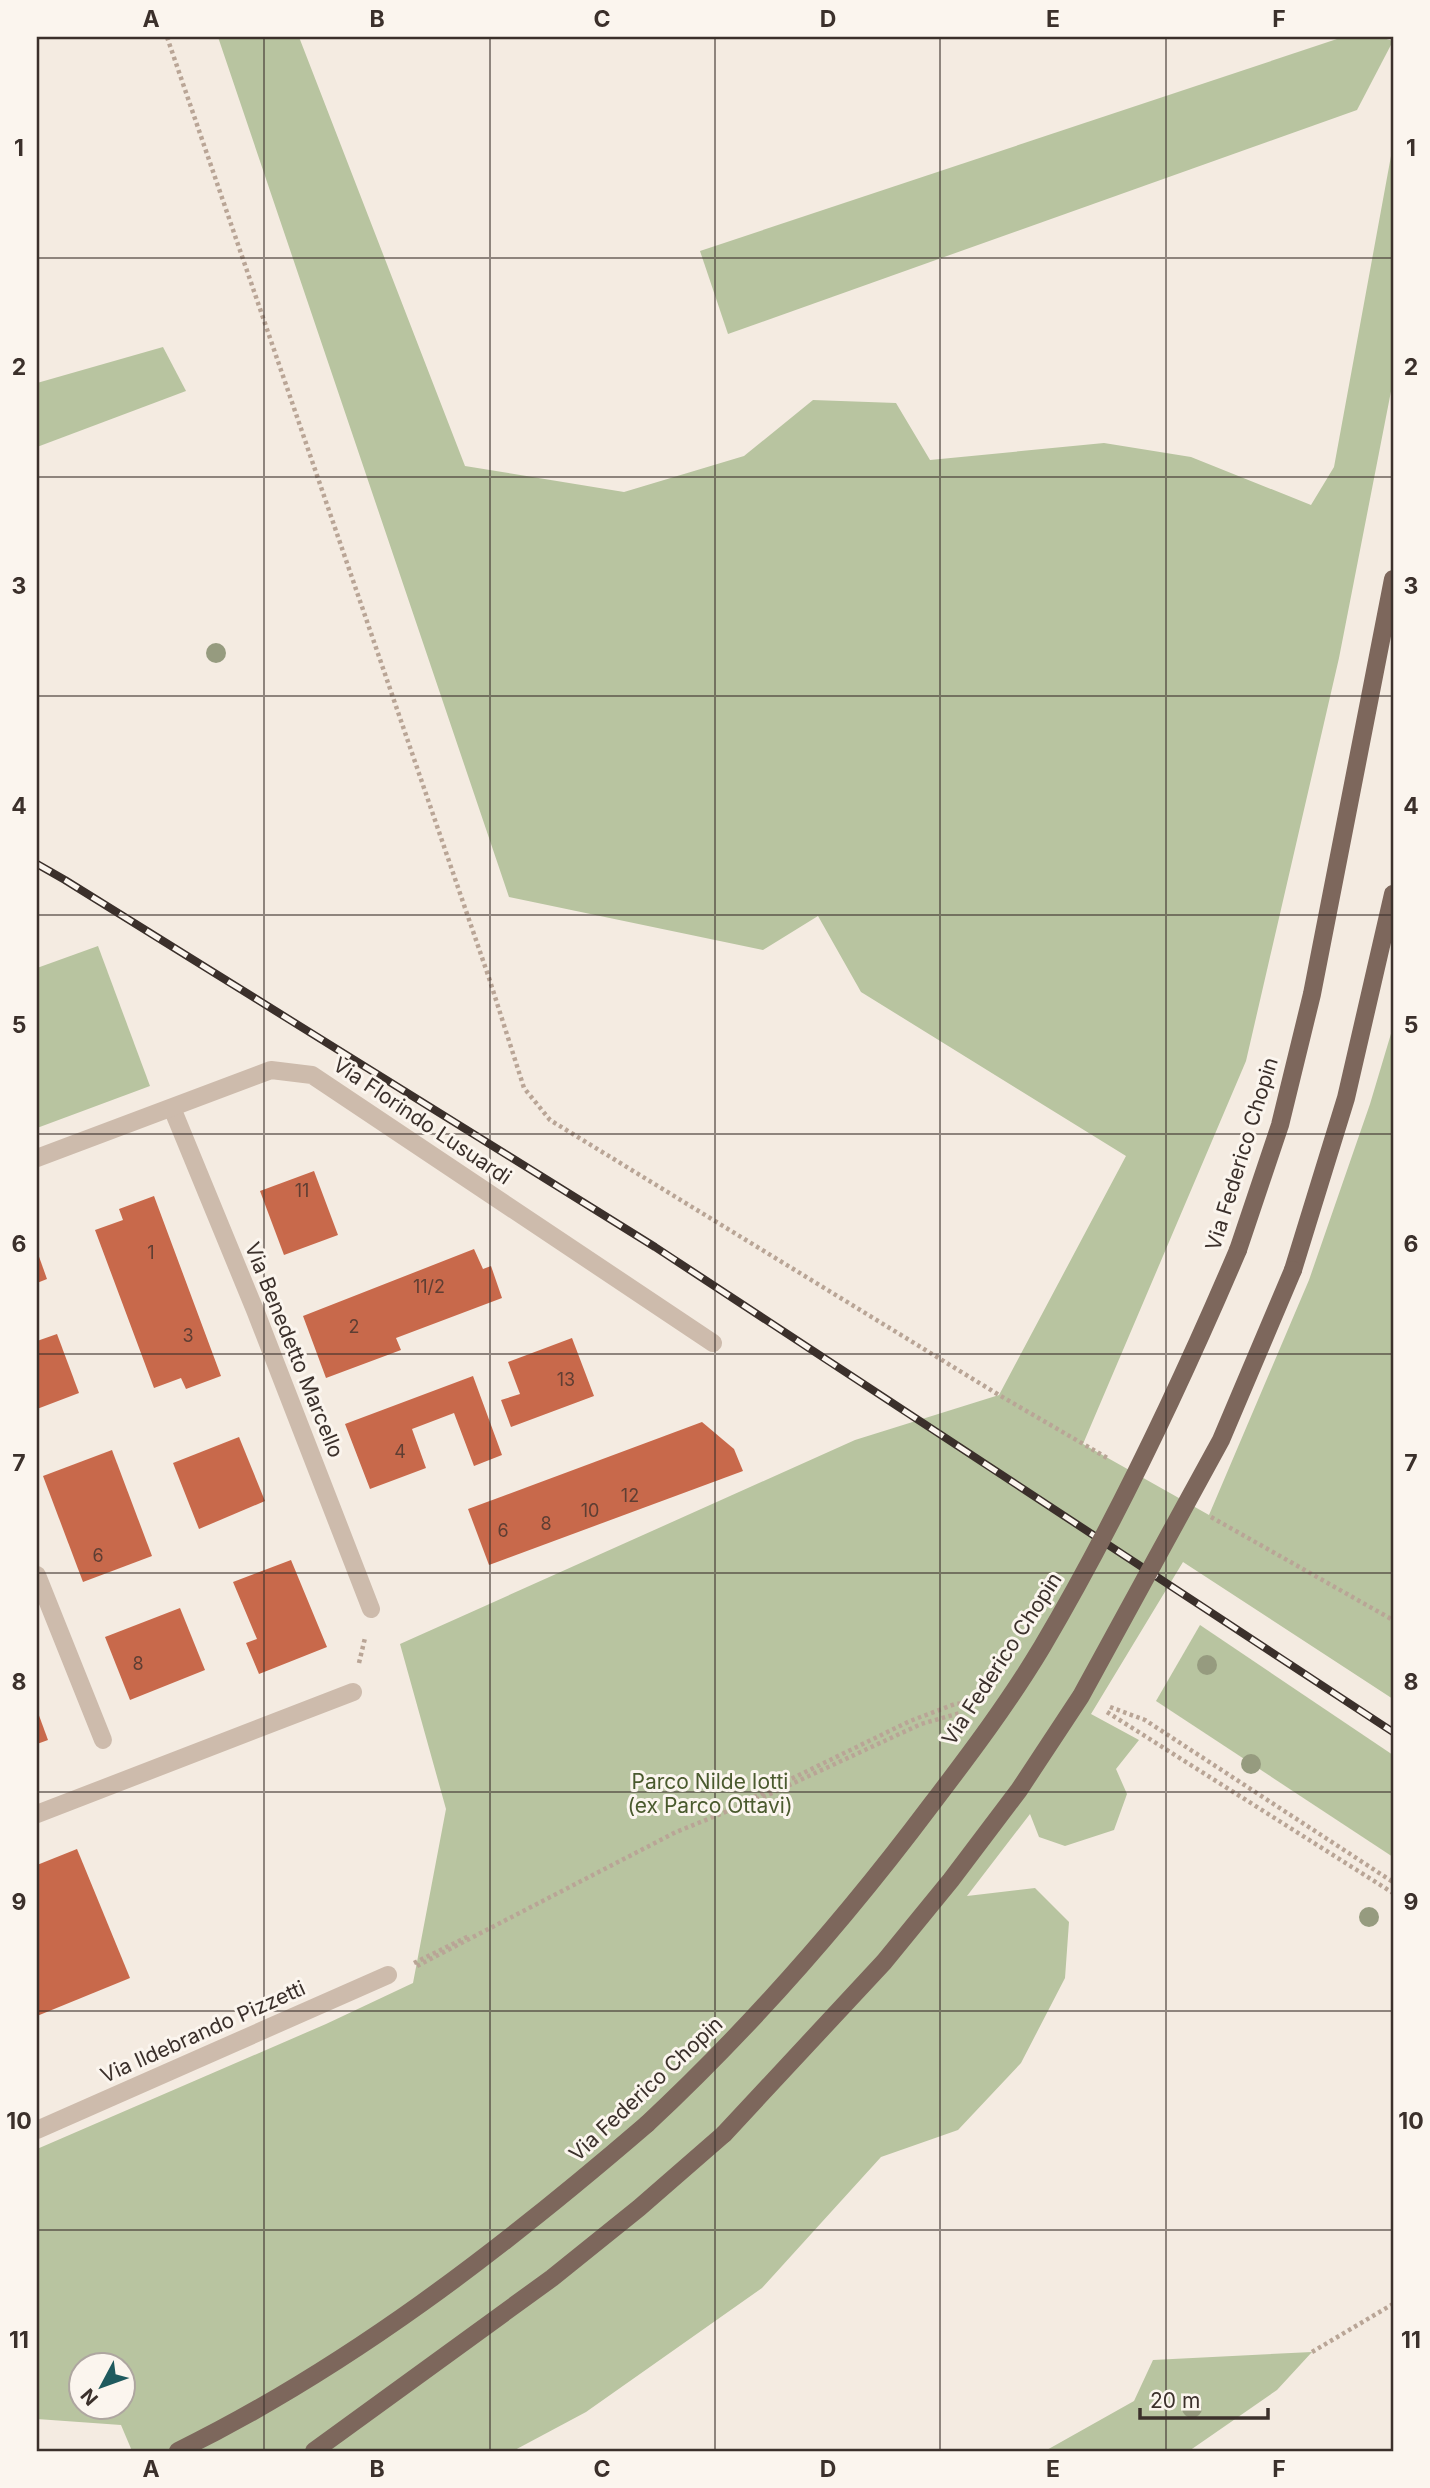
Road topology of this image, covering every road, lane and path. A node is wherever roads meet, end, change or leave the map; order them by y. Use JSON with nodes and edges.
{"nodes":[{"id":1,"x":167,"y":37,"type":"edge"},
{"id":2,"x":1393,"y":579,"type":"edge"},
{"id":3,"x":1393,"y":894,"type":"edge"},
{"id":4,"x":172,"y":1108,"type":"junction"},
{"id":5,"x":37,"y":1158,"type":"edge"},
{"id":6,"x":713,"y":1343,"type":"dead end"},
{"id":7,"x":1118,"y":1464,"type":"dead end"},
{"id":8,"x":1209,"y":1516,"type":"dead end"},
{"id":9,"x":37,"y":1575,"type":"edge"},
{"id":10,"x":371,"y":1609,"type":"joint"},
{"id":11,"x":1393,"y":1620,"type":"edge"},
{"id":12,"x":353,"y":1692,"type":"joint"},
{"id":13,"x":103,"y":1740,"type":"dead end"},
{"id":14,"x":37,"y":1814,"type":"edge"},
{"id":15,"x":388,"y":1975,"type":"dead end"},
{"id":16,"x":37,"y":2130,"type":"edge"},
{"id":17,"x":1393,"y":2304,"type":"edge"},
{"id":18,"x":1312,"y":2352,"type":"dead end"},
{"id":19,"x":178,"y":2451,"type":"edge"},
{"id":20,"x":314,"y":2451,"type":"edge"}],
"edges":[{"from":1,"to":7,"type":"path"},
{"from":2,"to":19,"type":"main road","name":"Via Federico Chopin","bridge":true},
{"from":3,"to":20,"type":"main road","bridge":true},
{"from":4,"to":5,"type":"street","name":"Via Florindo Lusuardi"},
{"from":4,"to":6,"type":"street","name":"Via Florindo Lusuardi"},
{"from":4,"to":10,"type":"street","name":"Via Benedetto Marcello"},
{"from":8,"to":11,"type":"path"},
{"from":9,"to":13,"type":"street"},
{"from":10,"to":12,"type":"path"},
{"from":12,"to":14,"type":"street"},
{"from":15,"to":16,"type":"street","name":"Via Ildebrando Pizzetti"},
{"from":17,"to":18,"type":"path"}]}
